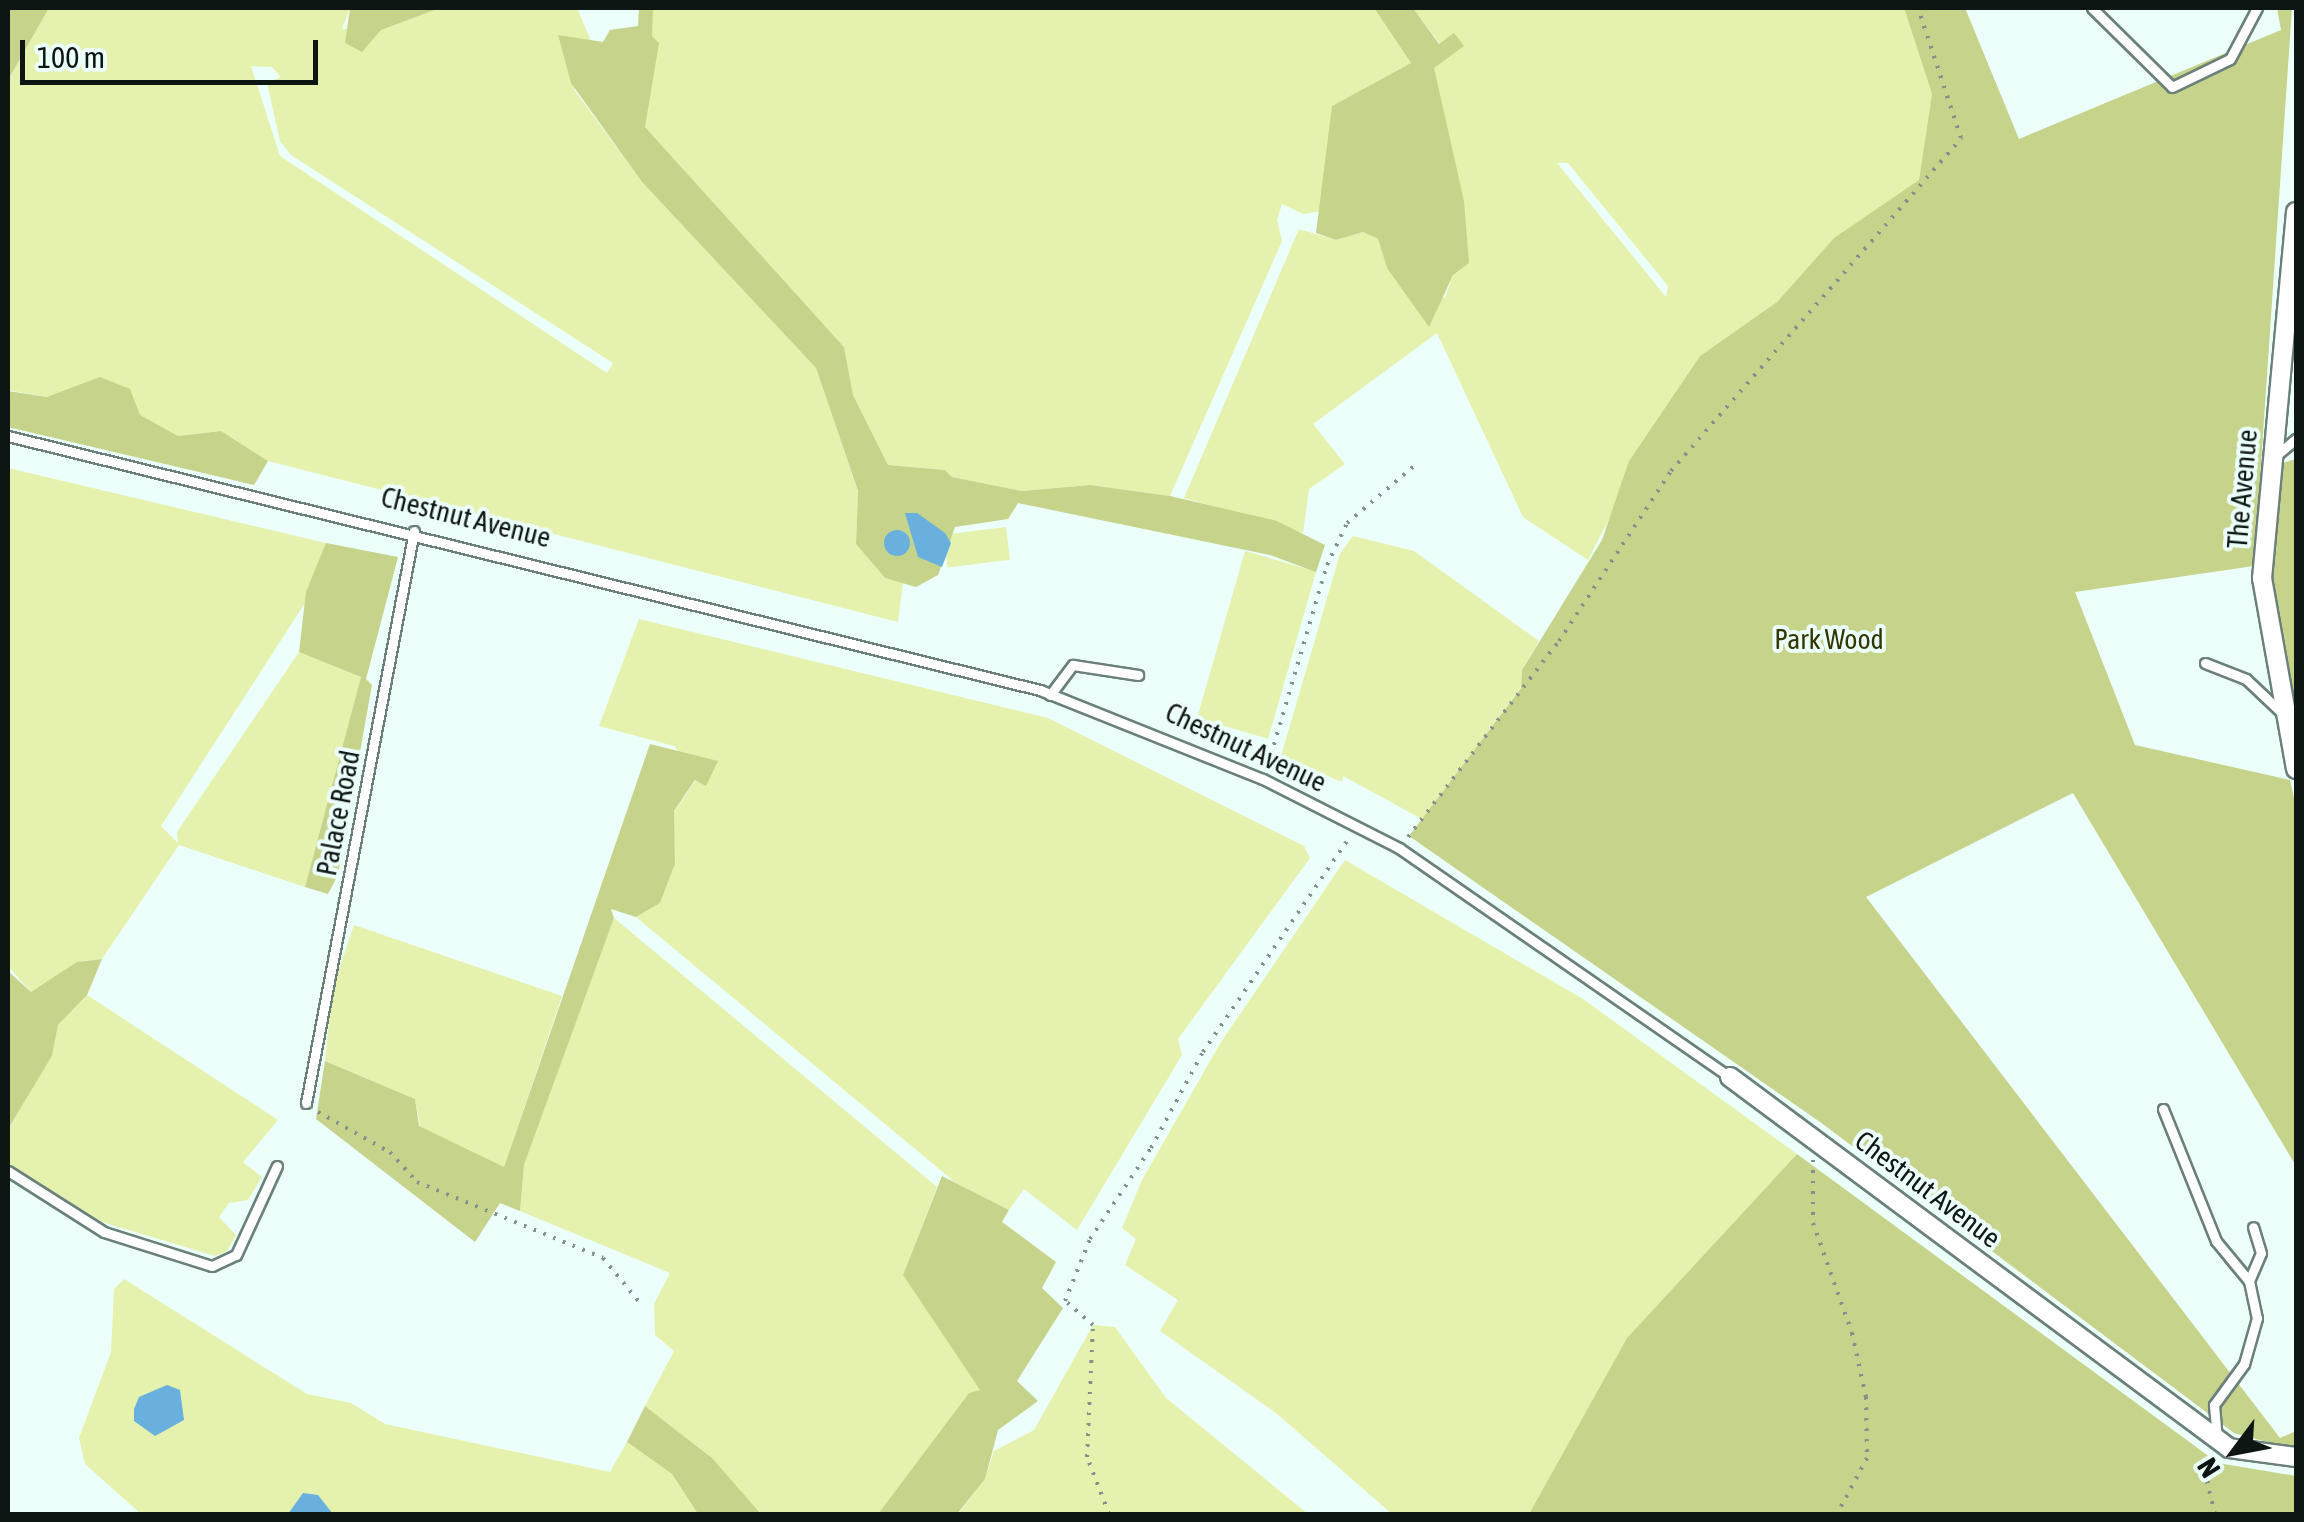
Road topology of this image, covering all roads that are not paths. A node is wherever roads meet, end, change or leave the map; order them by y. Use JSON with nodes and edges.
{"nodes":[{"id":1,"x":2092,"y":8,"type":"edge"},
{"id":2,"x":2256,"y":8,"type":"edge"},
{"id":3,"x":2296,"y":212,"type":"edge"},
{"id":4,"x":8,"y":436,"type":"edge"},
{"id":5,"x":2296,"y":439,"type":"edge"},
{"id":6,"x":2271,"y":460,"type":"junction"},
{"id":7,"x":414,"y":531,"type":"junction"},
{"id":8,"x":2206,"y":663,"type":"dead end"},
{"id":9,"x":1138,"y":675,"type":"dead end"},
{"id":10,"x":1050,"y":694,"type":"junction"},
{"id":11,"x":2283,"y":714,"type":"junction"},
{"id":12,"x":2296,"y":769,"type":"edge"},
{"id":13,"x":1730,"y":1077,"type":"joint"},
{"id":14,"x":306,"y":1102,"type":"road end"},
{"id":15,"x":2163,"y":1108,"type":"dead end"},
{"id":16,"x":276,"y":1166,"type":"dead end"},
{"id":17,"x":8,"y":1171,"type":"edge"},
{"id":18,"x":2252,"y":1227,"type":"dead end"},
{"id":19,"x":2249,"y":1281,"type":"junction"},
{"id":20,"x":2218,"y":1440,"type":"junction"},
{"id":21,"x":2296,"y":1458,"type":"edge"}],
"edges":[{"from":1,"to":2,"type":"lane"},
{"from":3,"to":6,"type":"street","name":"The Avenue"},
{"from":4,"to":7,"type":"lane","name":"Chestnut Avenue"},
{"from":5,"to":6,"type":"lane"},
{"from":6,"to":11,"type":"street","name":"The Avenue"},
{"from":7,"to":10,"type":"lane","name":"Chestnut Avenue"},
{"from":7,"to":14,"type":"lane","name":"Palace Road"},
{"from":8,"to":11,"type":"lane"},
{"from":9,"to":10,"type":"lane"},
{"from":10,"to":13,"type":"lane","name":"Chestnut Avenue"},
{"from":11,"to":12,"type":"street","name":"The Avenue"},
{"from":13,"to":20,"type":"street","name":"Chestnut Avenue"},
{"from":15,"to":19,"type":"lane"},
{"from":16,"to":17,"type":"lane"},
{"from":18,"to":19,"type":"lane"},
{"from":19,"to":20,"type":"lane"},
{"from":20,"to":21,"type":"street","name":"Chestnut Avenue"}]}
